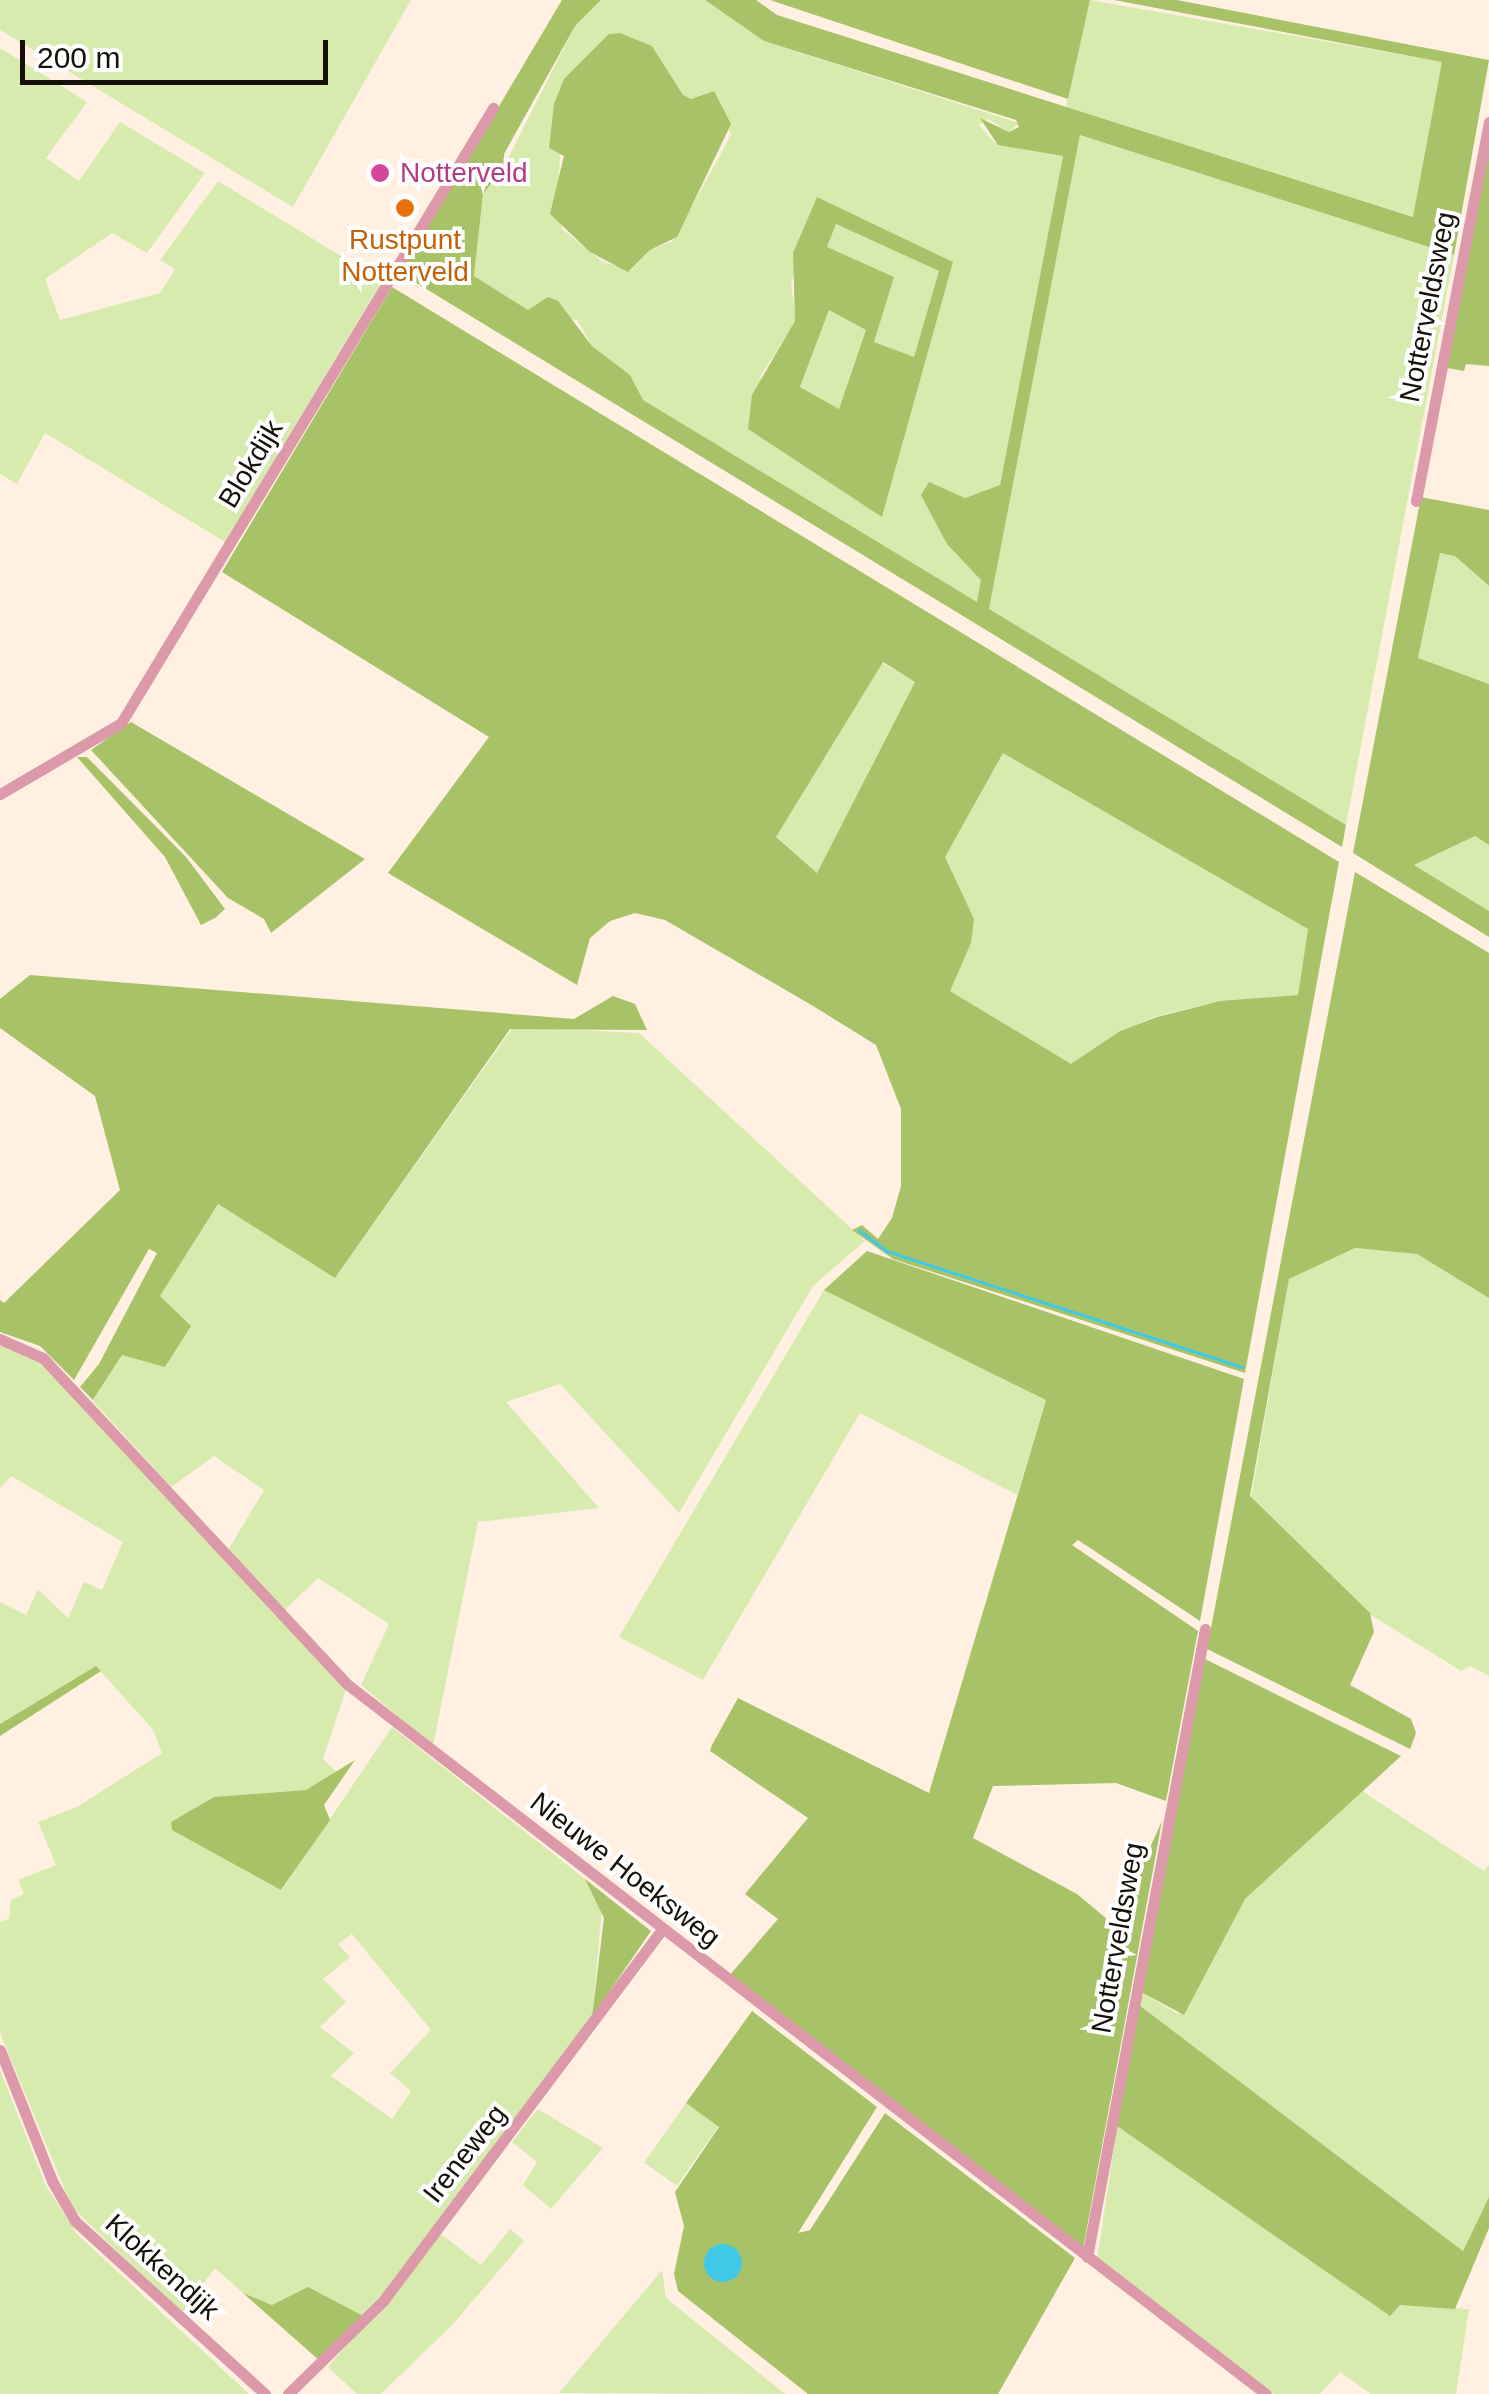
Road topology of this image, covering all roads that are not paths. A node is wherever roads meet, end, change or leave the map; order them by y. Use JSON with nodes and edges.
{"nodes":[{"id":1,"x":493,"y":108,"type":"dead end"},
{"id":2,"x":1489,"y":122,"type":"edge"},
{"id":3,"x":1416,"y":501,"type":"dead end"},
{"id":4,"x":0,"y":794,"type":"edge"},
{"id":5,"x":0,"y":1339,"type":"edge"},
{"id":6,"x":1205,"y":1628,"type":"dead end"},
{"id":7,"x":662,"y":1929,"type":"junction"},
{"id":8,"x":0,"y":2050,"type":"edge"},
{"id":9,"x":1088,"y":2257,"type":"junction"},
{"id":10,"x":265,"y":2394,"type":"edge"},
{"id":11,"x":288,"y":2394,"type":"edge"},
{"id":12,"x":1266,"y":2394,"type":"edge"}],
"edges":[{"from":1,"to":4,"type":"street","name":"Blokdijk"},
{"from":2,"to":3,"type":"street","name":"Notterveldsweg"},
{"from":5,"to":7,"type":"street","name":"Nieuwe Hoeksweg"},
{"from":6,"to":9,"type":"street","name":"Notterveldsweg"},
{"from":7,"to":9,"type":"street","name":"Nieuwe Hoeksweg"},
{"from":7,"to":11,"type":"street","name":"Ireneweg"},
{"from":8,"to":10,"type":"street","name":"Klokkendijk"},
{"from":9,"to":12,"type":"street","name":"Nieuwe Hoeksweg"}]}
